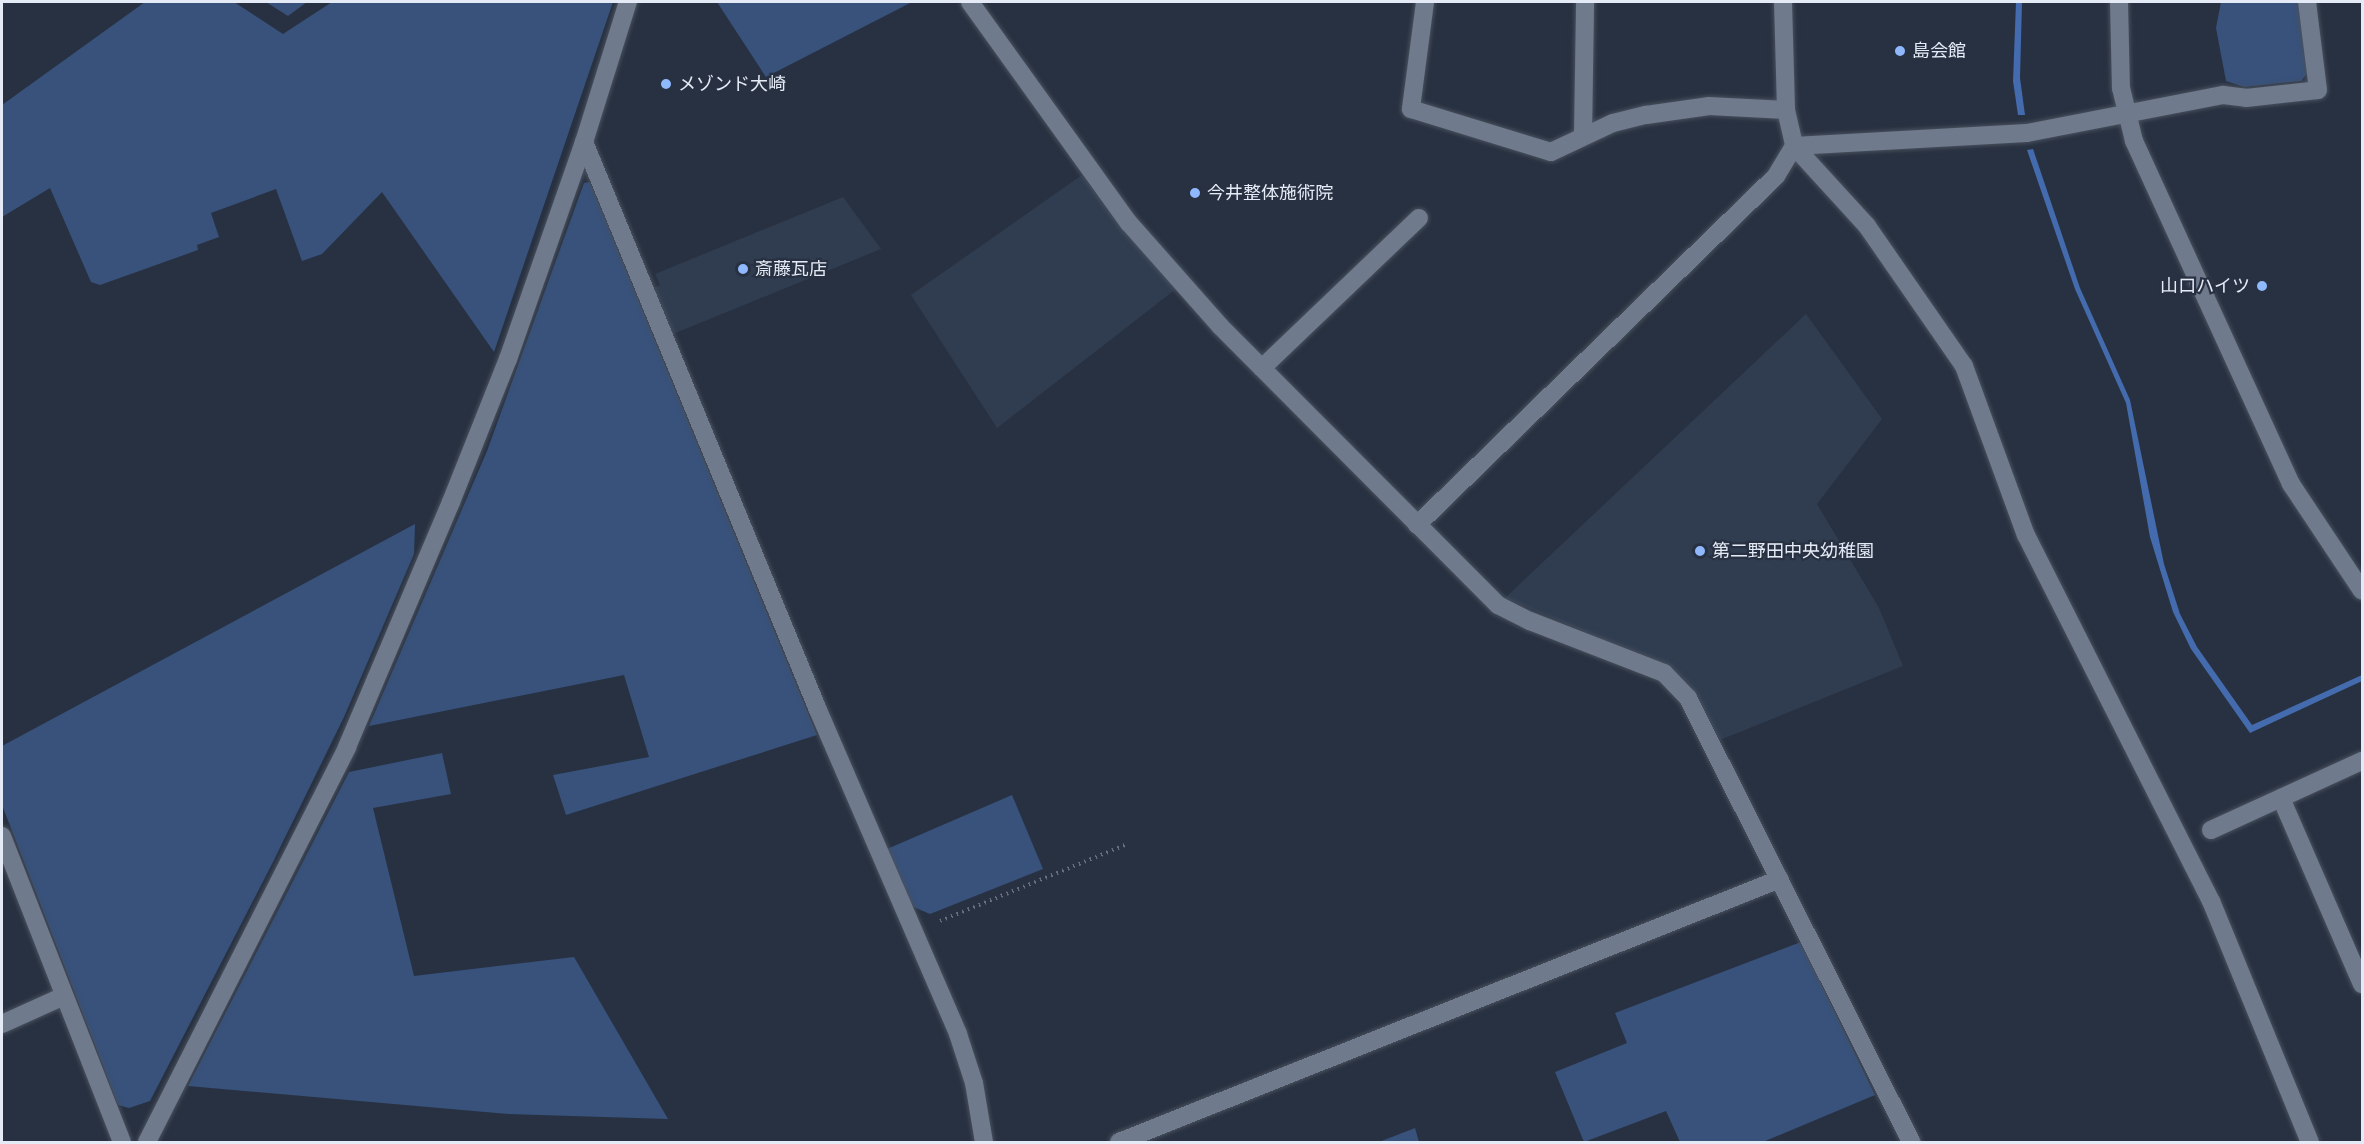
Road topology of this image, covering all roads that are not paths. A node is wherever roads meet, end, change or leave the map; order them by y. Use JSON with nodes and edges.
{"nodes":[{"id":1,"x":628,"y":2,"type":"edge"},
{"id":2,"x":970,"y":2,"type":"edge"},
{"id":3,"x":1425,"y":2,"type":"edge"},
{"id":4,"x":1585,"y":2,"type":"edge"},
{"id":5,"x":1783,"y":2,"type":"edge"},
{"id":6,"x":2119,"y":2,"type":"edge"},
{"id":7,"x":2307,"y":2,"type":"edge"},
{"id":8,"x":1786,"y":110,"type":"junction"},
{"id":9,"x":2128,"y":114,"type":"junction"},
{"id":10,"x":1583,"y":135,"type":"junction"},
{"id":11,"x":584,"y":142,"type":"junction"},
{"id":12,"x":1794,"y":146,"type":"junction"},
{"id":13,"x":1419,"y":218,"type":"dead end"},
{"id":14,"x":1262,"y":368,"type":"junction"},
{"id":15,"x":1418,"y":525,"type":"junction"},
{"id":16,"x":2362,"y":591,"type":"edge"},
{"id":17,"x":2362,"y":761,"type":"edge"},
{"id":18,"x":2281,"y":798,"type":"junction"},
{"id":19,"x":2211,"y":830,"type":"dead end"},
{"id":20,"x":2,"y":836,"type":"edge"},
{"id":21,"x":1780,"y":879,"type":"junction"},
{"id":22,"x":2362,"y":984,"type":"edge"},
{"id":23,"x":64,"y":996,"type":"junction"},
{"id":24,"x":2,"y":1024,"type":"edge"},
{"id":25,"x":122,"y":1143,"type":"edge"},
{"id":26,"x":147,"y":1143,"type":"edge"},
{"id":27,"x":984,"y":1143,"type":"edge"},
{"id":28,"x":1119,"y":1143,"type":"edge"},
{"id":29,"x":1911,"y":1143,"type":"edge"},
{"id":30,"x":2310,"y":1143,"type":"edge"}],
"edges":[{"from":1,"to":11,"type":"street"},
{"from":2,"to":14,"type":"street"},
{"from":3,"to":10,"type":"street"},
{"from":4,"to":10,"type":"street"},
{"from":5,"to":8,"type":"street"},
{"from":6,"to":9,"type":"street"},
{"from":7,"to":9,"type":"street"},
{"from":8,"to":10,"type":"street"},
{"from":8,"to":12,"type":"street"},
{"from":9,"to":12,"type":"street"},
{"from":9,"to":16,"type":"street"},
{"from":11,"to":26,"type":"street"},
{"from":11,"to":27,"type":"street"},
{"from":12,"to":15,"type":"street"},
{"from":12,"to":30,"type":"street"},
{"from":13,"to":14,"type":"street"},
{"from":14,"to":15,"type":"street"},
{"from":15,"to":21,"type":"street"},
{"from":17,"to":18,"type":"street"},
{"from":18,"to":19,"type":"street"},
{"from":18,"to":22,"type":"street"},
{"from":20,"to":23,"type":"street"},
{"from":21,"to":28,"type":"street"},
{"from":21,"to":29,"type":"street"},
{"from":23,"to":24,"type":"street"},
{"from":23,"to":25,"type":"street"}]}
